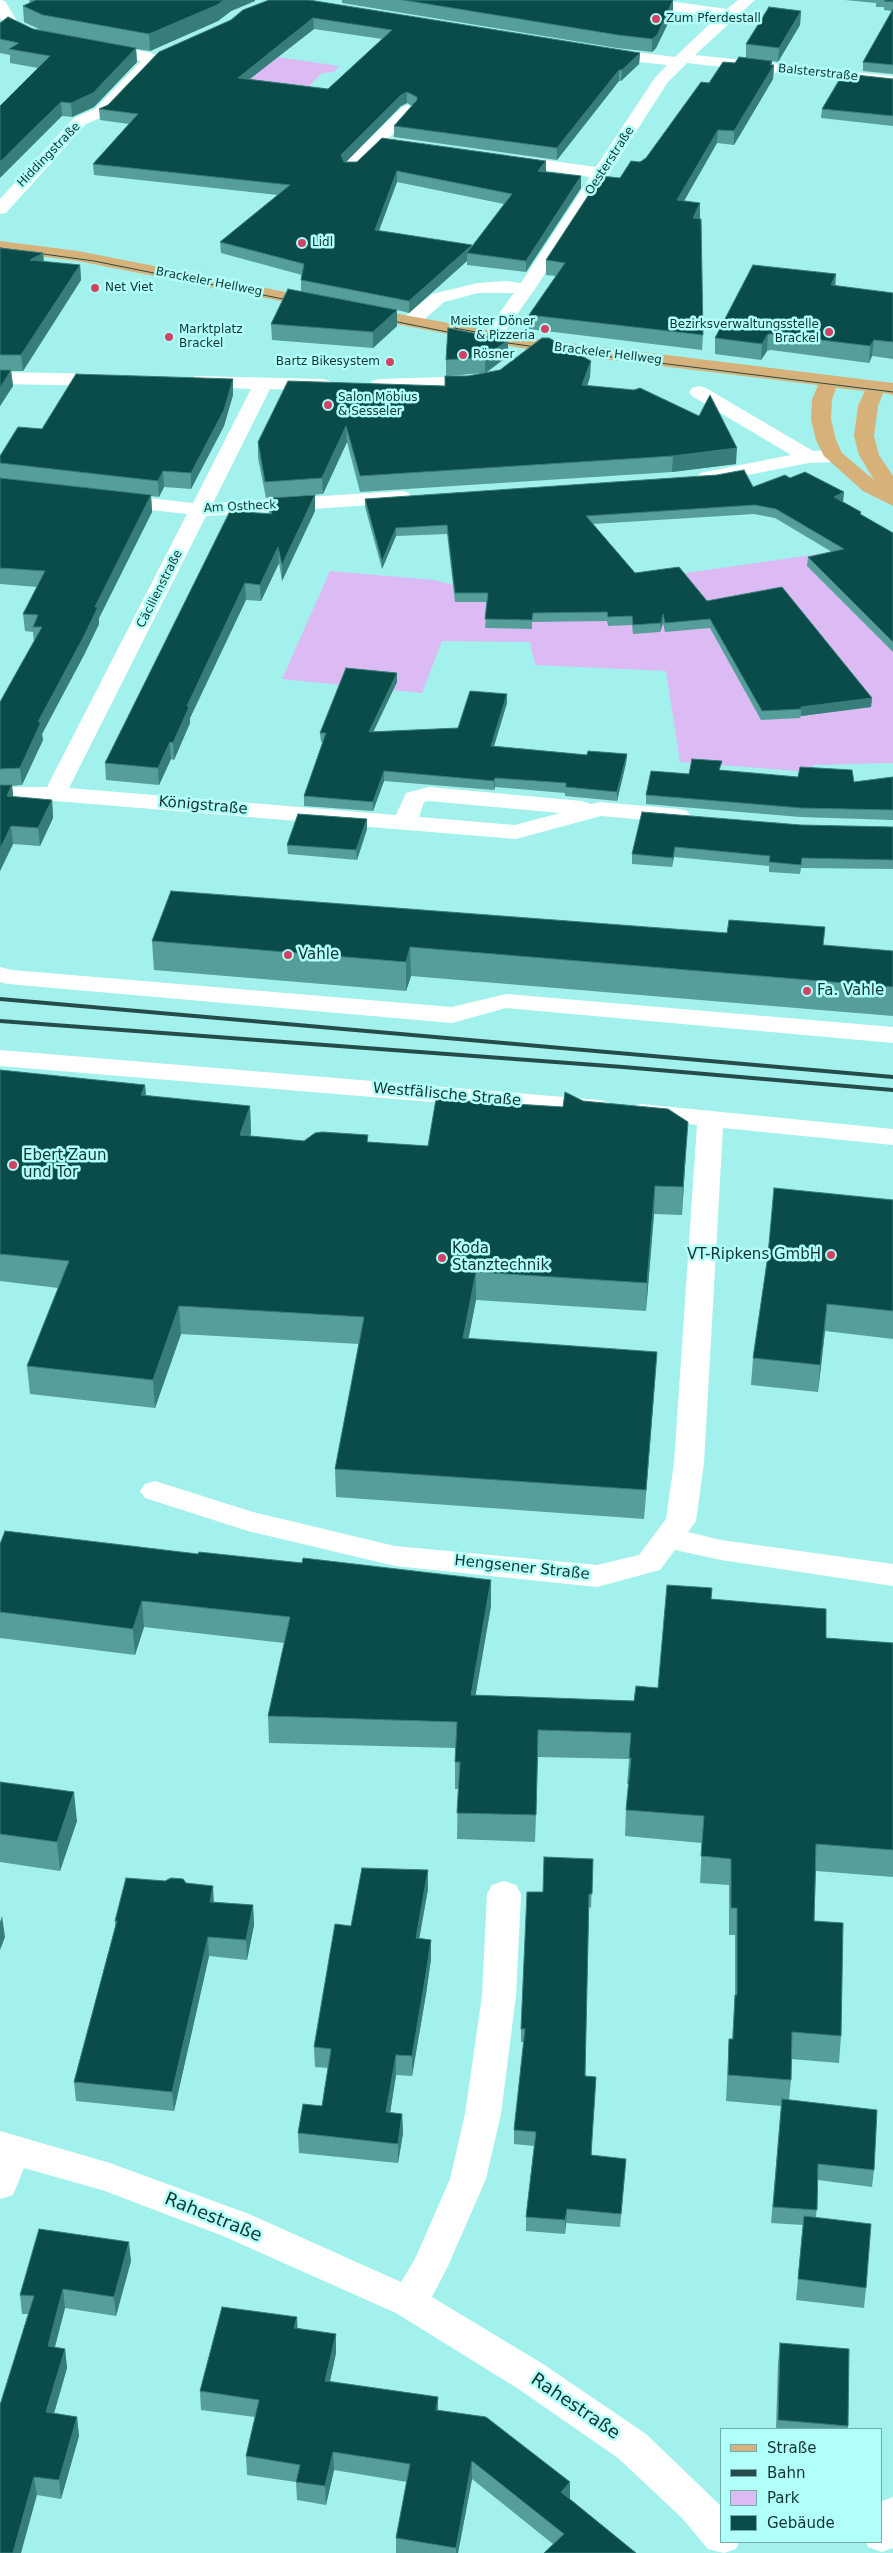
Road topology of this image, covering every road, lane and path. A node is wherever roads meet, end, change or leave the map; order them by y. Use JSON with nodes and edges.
{"nodes":[{"id":1,"x":628,"y":0,"type":"edge"},
{"id":2,"x":747,"y":0,"type":"edge"},
{"id":3,"x":0,"y":4,"type":"edge"},
{"id":4,"x":729,"y":14,"type":"junction"},
{"id":5,"x":49,"y":39,"type":"edge"},
{"id":6,"x":86,"y":46,"type":"edge"},
{"id":7,"x":169,"y":49,"type":"edge"},
{"id":8,"x":589,"y":51,"type":"edge"},
{"id":9,"x":152,"y":58,"type":"junction"},
{"id":10,"x":681,"y":60,"type":"junction"},
{"id":11,"x":893,"y":81,"type":"edge"},
{"id":12,"x":408,"y":110,"type":"edge"},
{"id":13,"x":377,"y":142,"type":"junction"},
{"id":14,"x":434,"y":149,"type":"edge"},
{"id":15,"x":491,"y":157,"type":"edge"},
{"id":16,"x":351,"y":167,"type":"edge"},
{"id":17,"x":601,"y":173,"type":"junction"},
{"id":18,"x":0,"y":209,"type":"edge"},
{"id":19,"x":0,"y":246,"type":"edge"},
{"id":20,"x":526,"y":289,"type":"junction"},
{"id":21,"x":410,"y":322,"type":"junction"},
{"id":22,"x":490,"y":338,"type":"junction"},
{"id":23,"x":537,"y":345,"type":"junction"},
{"id":24,"x":518,"y":362,"type":"edge"},
{"id":25,"x":0,"y":378,"type":"edge"},
{"id":26,"x":495,"y":378,"type":"edge"},
{"id":27,"x":128,"y":381,"type":"edge"},
{"id":28,"x":829,"y":381,"type":"junction"},
{"id":29,"x":176,"y":382,"type":"edge"},
{"id":30,"x":263,"y":384,"type":"junction"},
{"id":31,"x":885,"y":388,"type":"edge"},
{"id":32,"x":699,"y":392,"type":"dead end"},
{"id":33,"x":834,"y":456,"type":"junction"},
{"id":34,"x":809,"y":457,"type":"junction"},
{"id":35,"x":690,"y":478,"type":"edge"},
{"id":36,"x":893,"y":486,"type":"edge"},
{"id":37,"x":424,"y":496,"type":"edge"},
{"id":38,"x":94,"y":497,"type":"edge"},
{"id":39,"x":893,"y":500,"type":"edge"},
{"id":40,"x":201,"y":510,"type":"junction"},
{"id":41,"x":0,"y":794,"type":"edge"},
{"id":42,"x":55,"y":794,"type":"junction"},
{"id":43,"x":600,"y":809,"type":"junction"},
{"id":44,"x":703,"y":818,"type":"edge"},
{"id":45,"x":405,"y":823,"type":"junction"},
{"id":46,"x":0,"y":974,"type":"edge"},
{"id":47,"x":893,"y":1035,"type":"edge"},
{"id":48,"x":0,"y":1058,"type":"edge"},
{"id":49,"x":712,"y":1118,"type":"junction"},
{"id":50,"x":893,"y":1137,"type":"edge"},
{"id":51,"x":155,"y":1491,"type":"dead end"},
{"id":52,"x":668,"y":1538,"type":"junction"},
{"id":53,"x":893,"y":1575,"type":"edge"},
{"id":54,"x":504,"y":1894,"type":"dead end"},
{"id":55,"x":6,"y":2147,"type":"edge"},
{"id":56,"x":0,"y":2184,"type":"edge"},
{"id":57,"x":408,"y":2302,"type":"junction"},
{"id":58,"x":893,"y":2515,"type":"edge"},
{"id":59,"x":883,"y":2532,"type":"edge"},
{"id":60,"x":720,"y":2534,"type":"edge"},
{"id":61,"x":728,"y":2543,"type":"edge"},
{"id":62,"x":736,"y":2553,"type":"edge"}],
"edges":[{"from":1,"to":4,"type":"street"},
{"from":2,"to":4,"type":"street","name":"Oesterstraße"},
{"from":3,"to":5,"type":"street"},
{"from":4,"to":10,"type":"street","name":"Oesterstraße"},
{"from":6,"to":9,"type":"street"},
{"from":7,"to":9,"type":"street","name":"Hiddingstraße"},
{"from":8,"to":10,"type":"street","name":"Balsterstraße"},
{"from":9,"to":18,"type":"street","name":"Hiddingstraße"},
{"from":10,"to":11,"type":"street","name":"Balsterstraße"},
{"from":10,"to":17,"type":"street","name":"Oesterstraße"},
{"from":12,"to":13,"type":"street"},
{"from":13,"to":14,"type":"street"},
{"from":13,"to":16,"type":"street"},
{"from":15,"to":17,"type":"street"},
{"from":17,"to":20,"type":"street","name":"Oesterstraße"},
{"from":19,"to":21,"type":"main road","name":"Brackeler Hellweg"},
{"from":20,"to":21,"type":"street"},
{"from":20,"to":22,"type":"street","name":"Oesterstraße"},
{"from":21,"to":22,"type":"main road","name":"Brackeler Hellweg"},
{"from":22,"to":23,"type":"main road","name":"Brackeler Hellweg"},
{"from":23,"to":24,"type":"street"},
{"from":23,"to":28,"type":"main road","name":"Brackeler Hellweg"},
{"from":25,"to":27,"type":"street"},
{"from":26,"to":30,"type":"street"},
{"from":28,"to":31,"type":"main road","name":"Brackeler Hellweg"},
{"from":28,"to":33,"type":"main road"},
{"from":29,"to":30,"type":"street"},
{"from":30,"to":40,"type":"street","name":"Cäcilienstraße"},
{"from":31,"to":36,"type":"main road"},
{"from":32,"to":34,"type":"street"},
{"from":33,"to":34,"type":"street"},
{"from":33,"to":39,"type":"main road"},
{"from":34,"to":35,"type":"street"},
{"from":37,"to":40,"type":"street","name":"Am Ostheck"},
{"from":38,"to":40,"type":"street","name":"Am Ostheck"},
{"from":40,"to":42,"type":"street","name":"Cäcilienstraße"},
{"from":41,"to":42,"type":"street","name":"Königstraße"},
{"from":42,"to":45,"type":"street","name":"Königstraße"},
{"from":43,"to":44,"type":"street","name":"Königstraße"},
{"from":43,"to":45,"type":"street","name":"Königstraße"},
{"from":43,"to":45,"type":"street","name":"Königstraße"},
{"from":46,"to":47,"type":"street"},
{"from":48,"to":49,"type":"street","name":"Westfälische Straße"},
{"from":49,"to":50,"type":"street","name":"Westfälische Straße"},
{"from":49,"to":52,"type":"street","name":"Hengsener Straße"},
{"from":51,"to":52,"type":"street","name":"Hengsener Straße"},
{"from":52,"to":53,"type":"street"},
{"from":54,"to":57,"type":"street"},
{"from":55,"to":56,"type":"street","name":"Rahestraße"},
{"from":55,"to":57,"type":"street","name":"Rahestraße"},
{"from":57,"to":60,"type":"street","name":"Rahestraße"},
{"from":58,"to":59,"type":"street"},
{"from":61,"to":62,"type":"street"}]}
